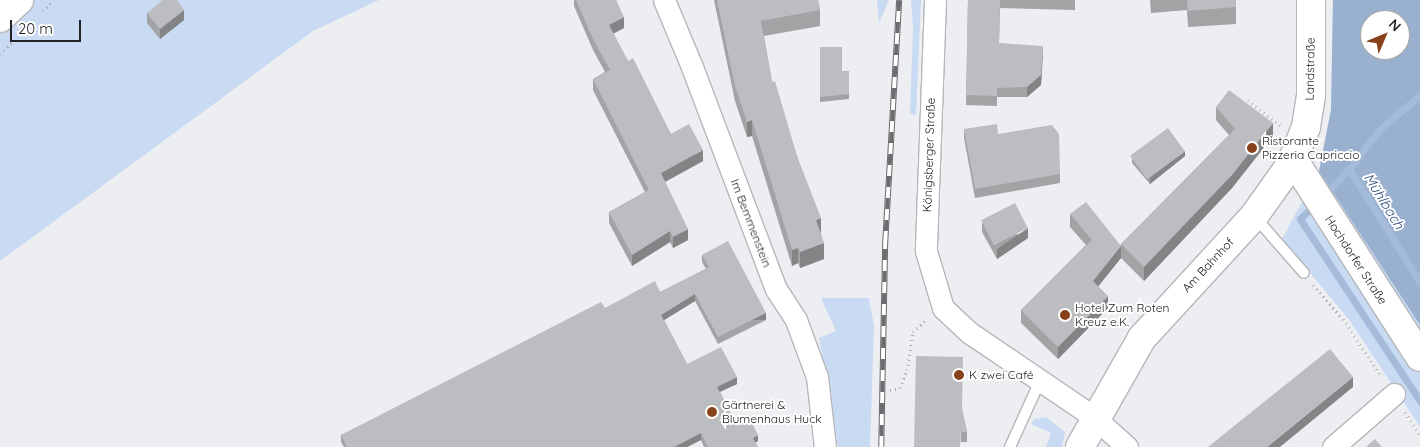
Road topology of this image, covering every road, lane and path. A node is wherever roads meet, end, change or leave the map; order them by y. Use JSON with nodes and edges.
{"nodes":[{"id":1,"x":19,"y":0,"type":"edge"},
{"id":2,"x":664,"y":0,"type":"edge"},
{"id":3,"x":935,"y":0,"type":"edge"},
{"id":4,"x":1311,"y":0,"type":"edge"},
{"id":5,"x":0,"y":18,"type":"edge"},
{"id":6,"x":1248,"y":100,"type":"dead end"},
{"id":7,"x":1295,"y":152,"type":"junction"},
{"id":8,"x":1254,"y":216,"type":"junction"},
{"id":9,"x":1304,"y":273,"type":"joint"},
{"id":10,"x":1343,"y":319,"type":"dead end"},
{"id":11,"x":913,"y":332,"type":"dead end"},
{"id":12,"x":1420,"y":357,"type":"edge"},
{"id":13,"x":1040,"y":380,"type":"junction"},
{"id":14,"x":890,"y":390,"type":"dead end"},
{"id":15,"x":1394,"y":394,"type":"dead end"},
{"id":16,"x":1094,"y":417,"type":"junction"},
{"id":17,"x":825,"y":447,"type":"edge"},
{"id":18,"x":1010,"y":447,"type":"edge"},
{"id":19,"x":1080,"y":447,"type":"edge"},
{"id":20,"x":1126,"y":447,"type":"edge"},
{"id":21,"x":1333,"y":447,"type":"edge"}],
"edges":[{"from":1,"to":5,"type":"main road"},
{"from":2,"to":17,"type":"street","name":"Im Bemmenstein"},
{"from":3,"to":13,"type":"street","name":"Königsberger Straße"},
{"from":4,"to":7,"type":"main road","name":"Landstraße"},
{"from":6,"to":7,"type":"path"},
{"from":7,"to":8,"type":"main road","name":"Am Bahnhof"},
{"from":7,"to":12,"type":"main road","name":"Hochdorfer Straße"},
{"from":8,"to":9,"type":"lane"},
{"from":8,"to":16,"type":"main road","name":"Am Bahnhof"},
{"from":9,"to":10,"type":"path"},
{"from":11,"to":14,"type":"path"},
{"from":13,"to":16,"type":"street"},
{"from":13,"to":18,"type":"lane"},
{"from":15,"to":21,"type":"street"},
{"from":16,"to":19,"type":"main road","name":"Am Bahnhof"},
{"from":16,"to":20,"type":"street"}]}
